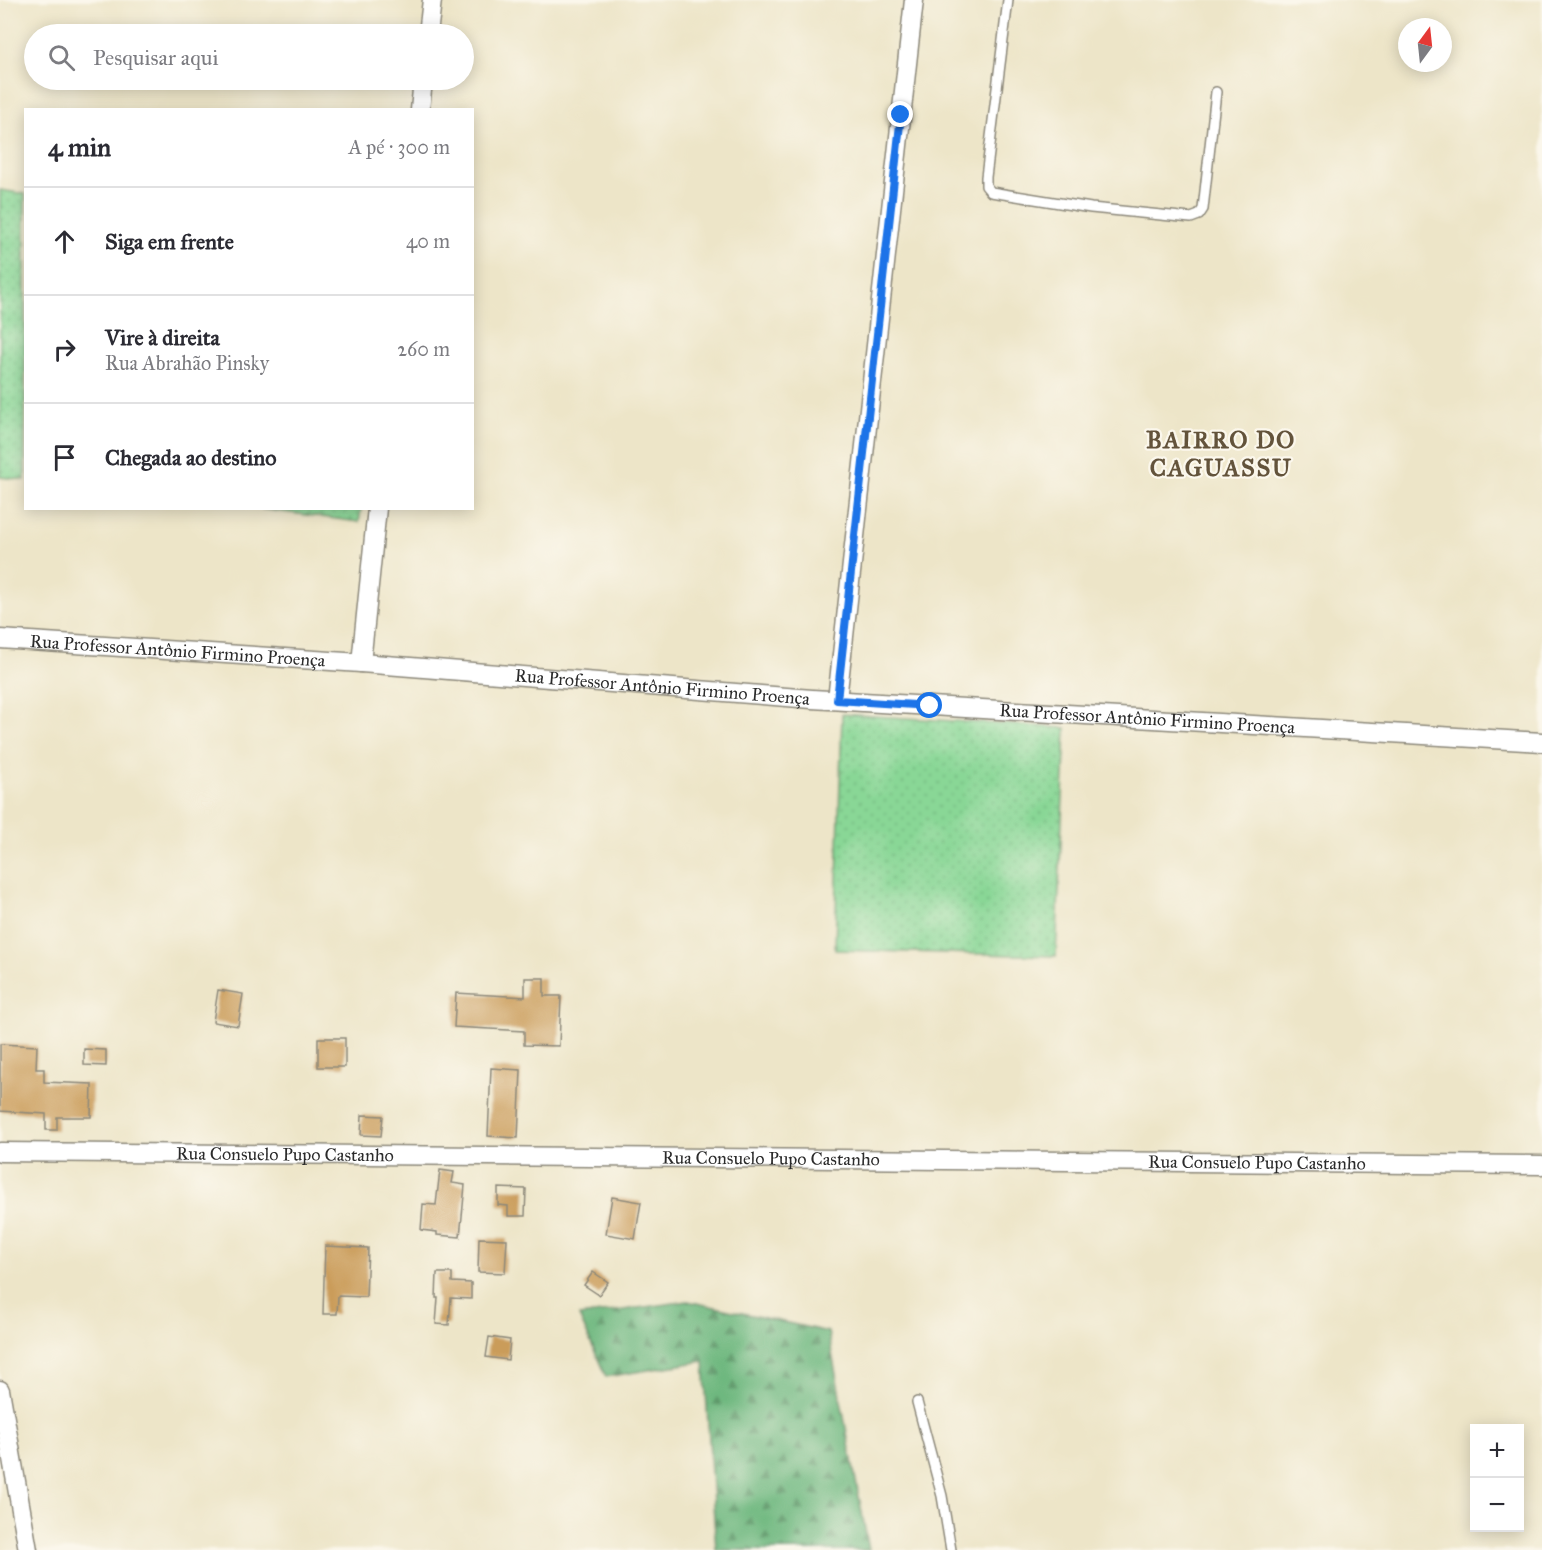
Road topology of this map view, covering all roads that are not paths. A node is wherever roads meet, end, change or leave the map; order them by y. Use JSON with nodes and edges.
{"nodes":[{"id":1,"x":432,"y":0,"type":"edge"},
{"id":2,"x":914,"y":0,"type":"edge"},
{"id":3,"x":1008,"y":0,"type":"edge"},
{"id":4,"x":429,"y":24,"type":"edge"},
{"id":5,"x":422,"y":90,"type":"edge"},
{"id":6,"x":1216,"y":92,"type":"dead end"},
{"id":7,"x":420,"y":108,"type":"edge"},
{"id":8,"x":377,"y":510,"type":"edge"},
{"id":9,"x":0,"y":639,"type":"edge"},
{"id":10,"x":361,"y":663,"type":"junction"},
{"id":11,"x":837,"y":700,"type":"junction"},
{"id":12,"x":1542,"y":742,"type":"edge"},
{"id":13,"x":0,"y":1152,"type":"edge"},
{"id":14,"x":1542,"y":1165,"type":"edge"},
{"id":15,"x":0,"y":1390,"type":"edge"},
{"id":16,"x":917,"y":1402,"type":"dead end"},
{"id":17,"x":28,"y":1550,"type":"edge"},
{"id":18,"x":951,"y":1550,"type":"edge"}],
"edges":[{"from":1,"to":4,"type":"street"},
{"from":2,"to":11,"type":"street"},
{"from":3,"to":6,"type":"lane"},
{"from":5,"to":7,"type":"street"},
{"from":8,"to":10,"type":"street"},
{"from":9,"to":10,"type":"street","name":"Rua Professor Antônio Firmino Proença"},
{"from":10,"to":11,"type":"street","name":"Rua Professor Antônio Firmino Proença"},
{"from":11,"to":12,"type":"street","name":"Rua Professor Antônio Firmino Proença"},
{"from":13,"to":14,"type":"street","name":"Rua Consuelo Pupo Castanho"},
{"from":15,"to":17,"type":"street"},
{"from":16,"to":18,"type":"lane"}]}
